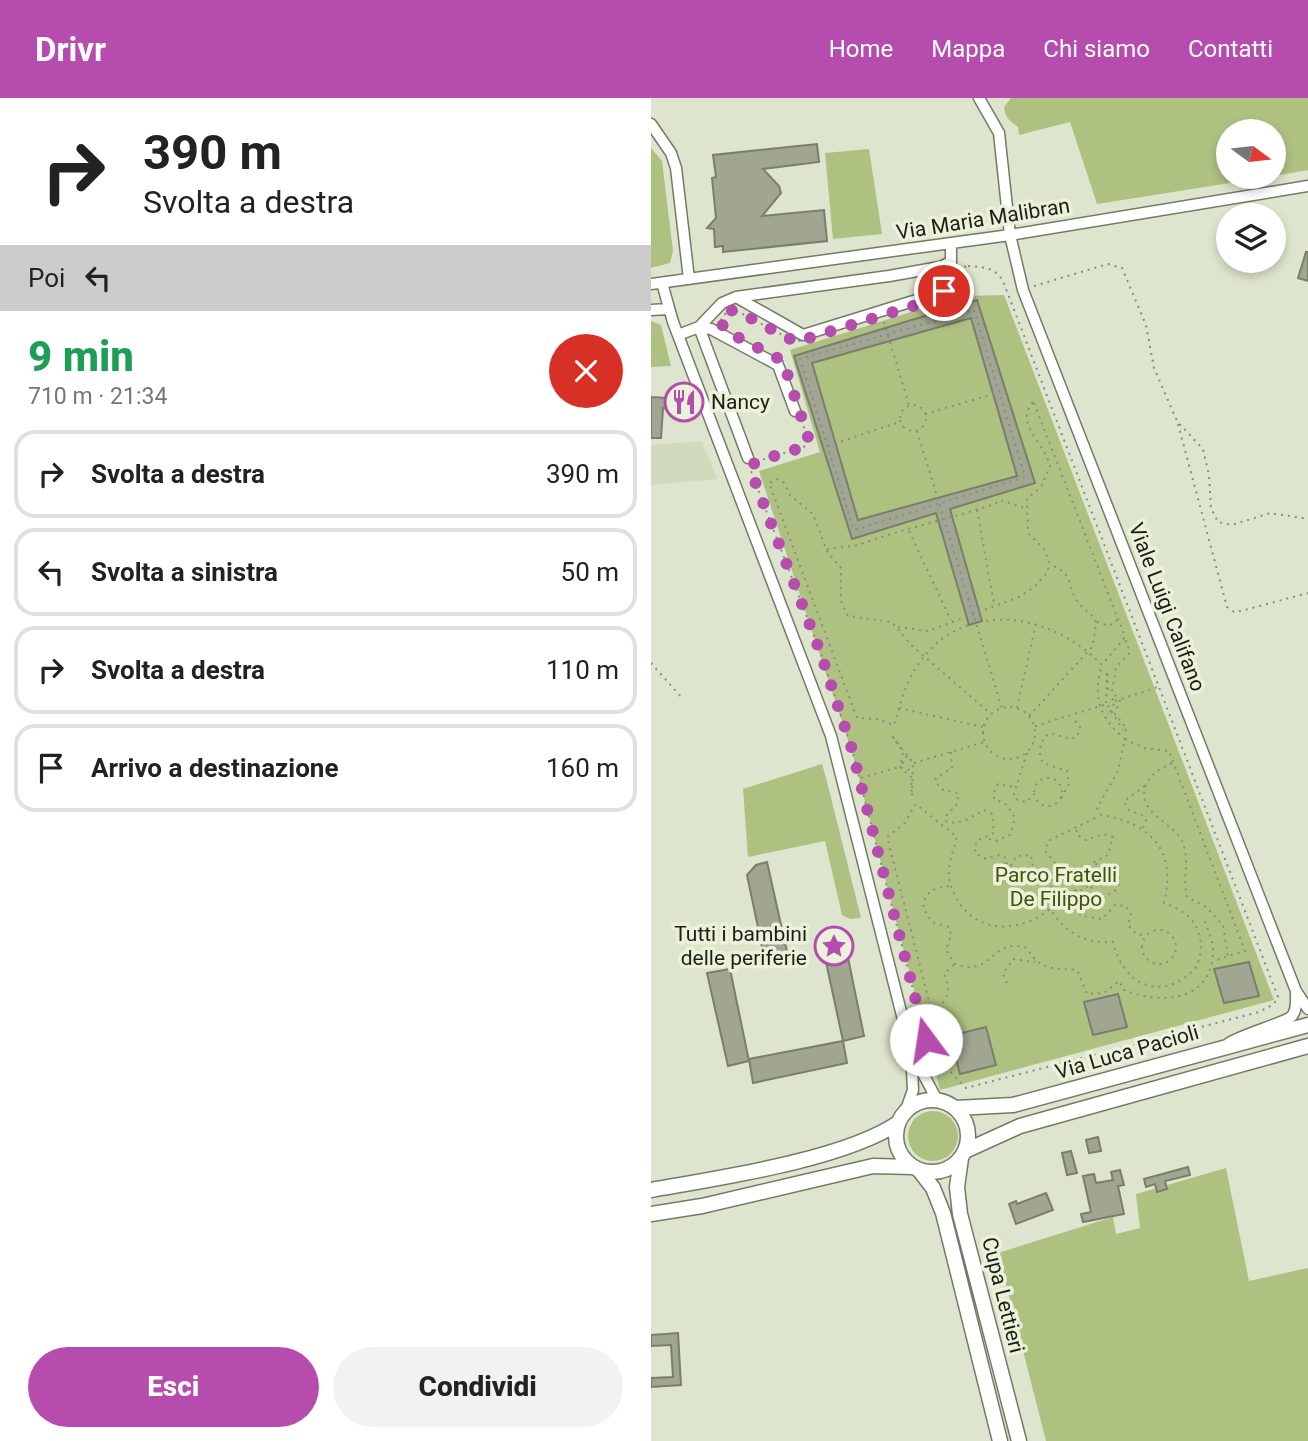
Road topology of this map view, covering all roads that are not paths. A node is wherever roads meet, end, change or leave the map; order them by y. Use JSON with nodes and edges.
{"nodes":[{"id":1,"x":979,"y":98,"type":"edge"},
{"id":2,"x":651,"y":124,"type":"edge"},
{"id":3,"x":1308,"y":186,"type":"edge"},
{"id":4,"x":1010,"y":235,"type":"junction"},
{"id":5,"x":951,"y":244,"type":"junction"},
{"id":6,"x":951,"y":262,"type":"junction"},
{"id":7,"x":689,"y":279,"type":"junction"},
{"id":8,"x":657,"y":283,"type":"edge"},
{"id":9,"x":736,"y":297,"type":"junction"},
{"id":10,"x":669,"y":309,"type":"junction"},
{"id":11,"x":651,"y":310,"type":"edge"},
{"id":12,"x":699,"y":327,"type":"junction"},
{"id":13,"x":678,"y":335,"type":"junction"},
{"id":14,"x":795,"y":411,"type":"dead end"},
{"id":15,"x":747,"y":458,"type":"dead end"},
{"id":16,"x":1296,"y":991,"type":"junction"},
{"id":17,"x":1308,"y":999,"type":"edge"},
{"id":18,"x":1308,"y":1009,"type":"edge"},
{"id":19,"x":1308,"y":1025,"type":"edge"},
{"id":20,"x":1308,"y":1046,"type":"edge"},
{"id":21,"x":1223,"y":1047,"type":"junction"},
{"id":22,"x":911,"y":1051,"type":"junction"},
{"id":23,"x":937,"y":1100,"type":"junction"},
{"id":24,"x":956,"y":1108,"type":"junction"},
{"id":25,"x":902,"y":1117,"type":"junction"},
{"id":26,"x":963,"y":1154,"type":"junction"},
{"id":27,"x":916,"y":1169,"type":"junction"},
{"id":28,"x":651,"y":1190,"type":"edge"},
{"id":29,"x":651,"y":1214,"type":"edge"},
{"id":30,"x":1000,"y":1441,"type":"edge"},
{"id":31,"x":1019,"y":1441,"type":"edge"}],
"edges":[{"from":1,"to":4,"type":"street","name":"Viale Luigi Califano"},
{"from":2,"to":7,"type":"street"},
{"from":3,"to":4,"type":"street","name":"Via Maria Malibran"},
{"from":4,"to":5,"type":"street","name":"Via Maria Malibran"},
{"from":4,"to":16,"type":"street","name":"Viale Luigi Califano"},
{"from":5,"to":6,"type":"street"},
{"from":5,"to":7,"type":"street","name":"Via Maria Malibran"},
{"from":6,"to":9,"type":"street"},
{"from":6,"to":9,"type":"street"},
{"from":7,"to":8,"type":"street","name":"Via Maria Malibran"},
{"from":8,"to":10,"type":"street"},
{"from":9,"to":12,"type":"street"},
{"from":10,"to":11,"type":"street"},
{"from":10,"to":13,"type":"street"},
{"from":12,"to":13,"type":"street"},
{"from":12,"to":14,"type":"street"},
{"from":12,"to":15,"type":"street"},
{"from":13,"to":22,"type":"street"},
{"from":16,"to":17,"type":"street"},
{"from":16,"to":18,"type":"street","name":"Viale Luigi Califano"},
{"from":16,"to":21,"type":"street"},
{"from":19,"to":21,"type":"main road","name":"Via Luca Pacioli"},
{"from":20,"to":26,"type":"main road","name":"Via Luca Pacioli"},
{"from":21,"to":24,"type":"main road","name":"Via Luca Pacioli"},
{"from":22,"to":23,"type":"street"},
{"from":22,"to":25,"type":"street"},
{"from":23,"to":24,"type":"main road"},
{"from":23,"to":25,"type":"main road"},
{"from":24,"to":26,"type":"main road"},
{"from":25,"to":27,"type":"main road"},
{"from":25,"to":28,"type":"main road"},
{"from":26,"to":27,"type":"main road"},
{"from":26,"to":31,"type":"main road","name":"Cupa Lettieri"},
{"from":27,"to":29,"type":"main road"},
{"from":27,"to":30,"type":"main road","name":"Cupa Lettieri"}]}
